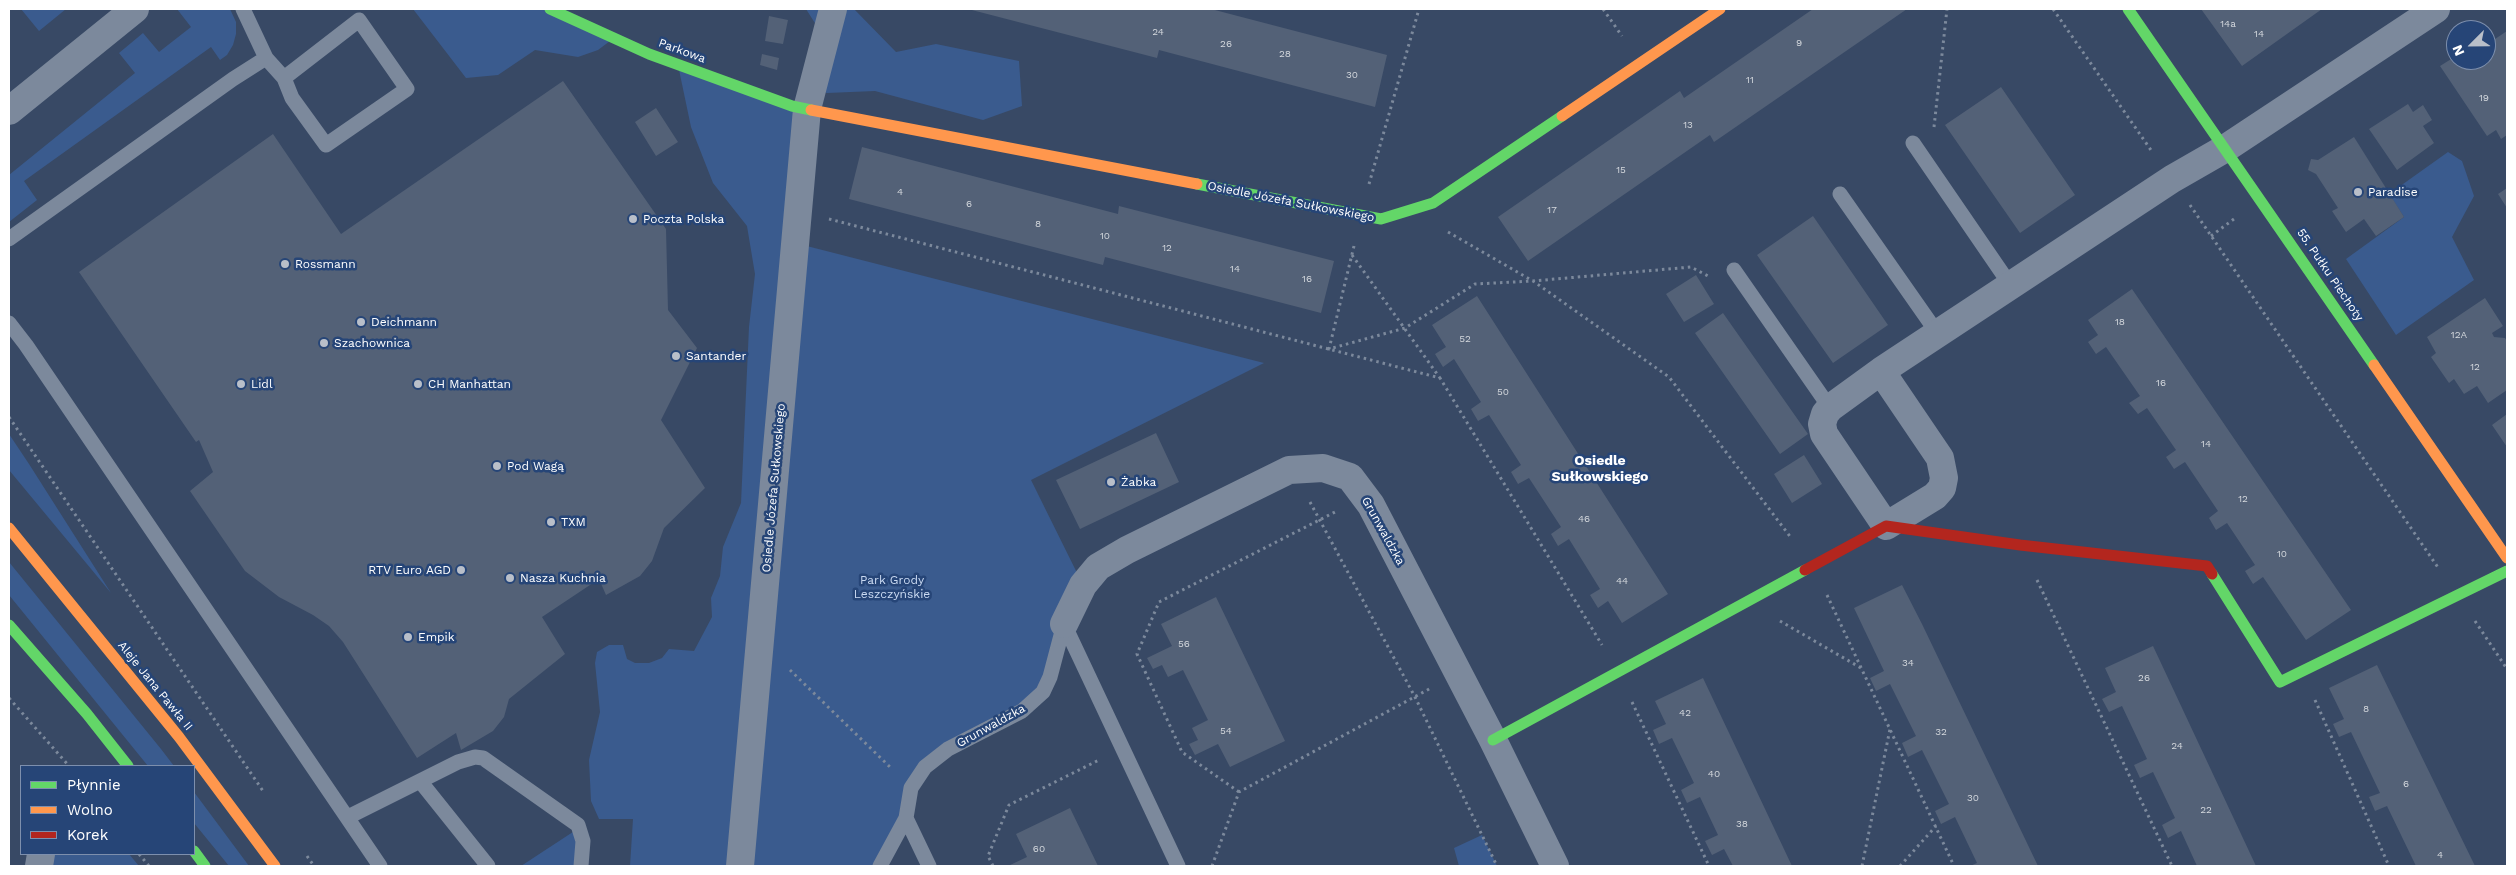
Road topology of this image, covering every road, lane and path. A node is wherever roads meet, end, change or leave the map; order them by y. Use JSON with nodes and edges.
{"nodes":[{"id":1,"x":135,"y":9,"type":"edge"},
{"id":2,"x":243,"y":9,"type":"edge"},
{"id":3,"x":550,"y":9,"type":"edge"},
{"id":4,"x":833,"y":9,"type":"edge"},
{"id":5,"x":1419,"y":9,"type":"edge"},
{"id":6,"x":1720,"y":9,"type":"edge"},
{"id":7,"x":1946,"y":9,"type":"edge"},
{"id":8,"x":2053,"y":9,"type":"edge"},
{"id":9,"x":2128,"y":9,"type":"edge"},
{"id":10,"x":2436,"y":9,"type":"edge"},
{"id":11,"x":266,"y":58,"type":"junction"},
{"id":12,"x":284,"y":78,"type":"junction"},
{"id":13,"x":807,"y":109,"type":"junction"},
{"id":14,"x":9,"y":111,"type":"edge"},
{"id":15,"x":1912,"y":143,"type":"joint"},
{"id":16,"x":2226,"y":148,"type":"junction"},
{"id":17,"x":2172,"y":179,"type":"junction"},
{"id":18,"x":1840,"y":194,"type":"dead end"},
{"id":19,"x":1410,"y":210,"type":"junction"},
{"id":20,"x":1361,"y":215,"type":"junction"},
{"id":21,"x":9,"y":240,"type":"edge"},
{"id":22,"x":1352,"y":254,"type":"junction"},
{"id":23,"x":1734,"y":270,"type":"joint"},
{"id":24,"x":1533,"y":281,"type":"junction"},
{"id":25,"x":2011,"y":286,"type":"junction"},
{"id":26,"x":9,"y":323,"type":"edge"},
{"id":27,"x":1405,"y":328,"type":"junction"},
{"id":28,"x":1938,"y":334,"type":"junction"},
{"id":29,"x":1881,"y":371,"type":"junction"},
{"id":30,"x":1440,"y":378,"type":"dead end"},
{"id":31,"x":1830,"y":408,"type":"junction"},
{"id":32,"x":9,"y":417,"type":"edge"},
{"id":33,"x":1289,"y":470,"type":"junction"},
{"id":34,"x":1365,"y":496,"type":"junction"},
{"id":35,"x":1321,"y":519,"type":"junction"},
{"id":36,"x":1886,"y":526,"type":"junction"},
{"id":37,"x":9,"y":528,"type":"edge"},
{"id":38,"x":2020,"y":545,"type":"junction"},
{"id":39,"x":2507,"y":558,"type":"edge"},
{"id":40,"x":1813,"y":566,"type":"junction"},
{"id":41,"x":2507,"y":571,"type":"edge"},
{"id":42,"x":2458,"y":596,"type":"junction"},
{"id":43,"x":1746,"y":602,"type":"junction"},
{"id":44,"x":1064,"y":624,"type":"junction"},
{"id":45,"x":9,"y":625,"type":"edge"},
{"id":46,"x":760,"y":640,"type":"junction"},
{"id":47,"x":1861,"y":668,"type":"junction"},
{"id":48,"x":2507,"y":669,"type":"edge"},
{"id":49,"x":2302,"y":671,"type":"junction"},
{"id":50,"x":1459,"y":673,"type":"junction"},
{"id":51,"x":1415,"y":697,"type":"junction"},
{"id":52,"x":9,"y":698,"type":"edge"},
{"id":53,"x":1890,"y":729,"type":"junction"},
{"id":54,"x":1493,"y":740,"type":"junction"},
{"id":55,"x":1123,"y":748,"type":"junction"},
{"id":56,"x":68,"y":765,"type":"edge"},
{"id":57,"x":127,"y":765,"type":"edge"},
{"id":58,"x":420,"y":781,"type":"junction"},
{"id":59,"x":912,"y":788,"type":"junction"},
{"id":60,"x":1239,"y":792,"type":"junction"},
{"id":61,"x":265,"y":793,"type":"dead end"},
{"id":62,"x":348,"y":817,"type":"junction"},
{"id":63,"x":906,"y":818,"type":"junction"},
{"id":64,"x":1936,"y":826,"type":"junction"},
{"id":65,"x":303,"y":850,"type":"dead end"},
{"id":66,"x":195,"y":852,"type":"edge"},
{"id":67,"x":140,"y":855,"type":"edge"},
{"id":68,"x":149,"y":866,"type":"edge"},
{"id":69,"x":205,"y":866,"type":"edge"},
{"id":70,"x":275,"y":866,"type":"edge"},
{"id":71,"x":314,"y":866,"type":"edge"},
{"id":72,"x":380,"y":866,"type":"edge"},
{"id":73,"x":488,"y":866,"type":"edge"},
{"id":74,"x":581,"y":866,"type":"edge"},
{"id":75,"x":740,"y":866,"type":"edge"},
{"id":76,"x":880,"y":866,"type":"edge"},
{"id":77,"x":929,"y":866,"type":"edge"},
{"id":78,"x":993,"y":866,"type":"edge"},
{"id":79,"x":1178,"y":866,"type":"edge"},
{"id":80,"x":1212,"y":866,"type":"edge"},
{"id":81,"x":1497,"y":866,"type":"edge"},
{"id":82,"x":1555,"y":866,"type":"edge"},
{"id":83,"x":1862,"y":866,"type":"edge"},
{"id":84,"x":1900,"y":866,"type":"edge"},
{"id":85,"x":1954,"y":866,"type":"edge"},
{"id":86,"x":2172,"y":866,"type":"edge"},
{"id":87,"x":2389,"y":866,"type":"edge"}],
"edges":[{"from":1,"to":14,"type":"street"},
{"from":2,"to":11,"type":"lane"},
{"from":3,"to":13,"type":"street","name":"Parkowa"},
{"from":4,"to":13,"type":"street","name":"Osiedle Józefa Sułkowskiego"},
{"from":5,"to":20,"type":"path"},
{"from":6,"to":19,"type":"street","name":"Osiedle Józefa Sułkowskiego"},
{"from":7,"to":15,"type":"path"},
{"from":8,"to":17,"type":"path"},
{"from":9,"to":16,"type":"street","name":"55. Pułku Piechoty"},
{"from":10,"to":16,"type":"street"},
{"from":11,"to":12,"type":"lane"},
{"from":11,"to":21,"type":"lane"},
{"from":12,"to":12,"type":"lane"},
{"from":13,"to":20,"type":"street","name":"Osiedle Józefa Sułkowskiego"},
{"from":13,"to":46,"type":"street","name":"Osiedle Józefa Sułkowskiego"},
{"from":15,"to":25,"type":"lane"},
{"from":16,"to":17,"type":"street"},
{"from":16,"to":39,"type":"street","name":"55. Pułku Piechoty"},
{"from":17,"to":25,"type":"street"},
{"from":17,"to":42,"type":"path"},
{"from":18,"to":28,"type":"lane"},
{"from":19,"to":20,"type":"street","name":"Osiedle Józefa Sułkowskiego"},
{"from":19,"to":24,"type":"path"},
{"from":20,"to":22,"type":"path"},
{"from":22,"to":27,"type":"path"},
{"from":22,"to":27,"type":"path"},
{"from":23,"to":24,"type":"path"},
{"from":23,"to":31,"type":"lane"},
{"from":24,"to":27,"type":"path"},
{"from":24,"to":40,"type":"path"},
{"from":25,"to":28,"type":"street"},
{"from":26,"to":62,"type":"lane"},
{"from":27,"to":30,"type":"path"},
{"from":28,"to":29,"type":"street"},
{"from":29,"to":31,"type":"street"},
{"from":29,"to":36,"type":"street"},
{"from":31,"to":36,"type":"street"},
{"from":32,"to":61,"type":"path"},
{"from":33,"to":34,"type":"street","name":"Grunwaldzka"},
{"from":33,"to":35,"type":"path"},
{"from":33,"to":44,"type":"street","name":"Grunwaldzka"},
{"from":34,"to":35,"type":"path"},
{"from":34,"to":50,"type":"street","name":"Grunwaldzka"},
{"from":35,"to":51,"type":"path"},
{"from":35,"to":60,"type":"path"},
{"from":36,"to":38,"type":"street"},
{"from":36,"to":40,"type":"street"},
{"from":37,"to":70,"type":"street","name":"Aleje Jana Pawła II"},
{"from":38,"to":49,"type":"street"},
{"from":38,"to":86,"type":"path"},
{"from":40,"to":43,"type":"street"},
{"from":40,"to":47,"type":"path"},
{"from":41,"to":42,"type":"street"},
{"from":42,"to":48,"type":"path"},
{"from":42,"to":49,"type":"street"},
{"from":43,"to":47,"type":"path"},
{"from":43,"to":54,"type":"street"},
{"from":44,"to":55,"type":"lane"},
{"from":44,"to":59,"type":"lane","name":"Grunwaldzka"},
{"from":45,"to":57,"type":"street"},
{"from":46,"to":59,"type":"path"},
{"from":46,"to":75,"type":"street","name":"Osiedle Józefa Sułkowskiego"},
{"from":47,"to":53,"type":"path"},
{"from":49,"to":87,"type":"path"},
{"from":50,"to":51,"type":"path"},
{"from":50,"to":54,"type":"street","name":"Grunwaldzka"},
{"from":51,"to":60,"type":"path"},
{"from":51,"to":81,"type":"path"},
{"from":52,"to":56,"type":"path"},
{"from":53,"to":64,"type":"path"},
{"from":53,"to":83,"type":"path"},
{"from":54,"to":82,"type":"street","name":"Grunwaldzka"},
{"from":55,"to":78,"type":"path"},
{"from":55,"to":79,"type":"lane"},
{"from":58,"to":62,"type":"lane"},
{"from":58,"to":73,"type":"lane"},
{"from":58,"to":74,"type":"lane"},
{"from":59,"to":63,"type":"lane","name":"Grunwaldzka"},
{"from":60,"to":80,"type":"path"},
{"from":62,"to":72,"type":"lane"},
{"from":63,"to":76,"type":"lane","name":"Grunwaldzka"},
{"from":63,"to":77,"type":"lane"},
{"from":64,"to":84,"type":"path"},
{"from":64,"to":85,"type":"path"},
{"from":65,"to":71,"type":"path"},
{"from":66,"to":69,"type":"street"},
{"from":67,"to":68,"type":"path"}]}
